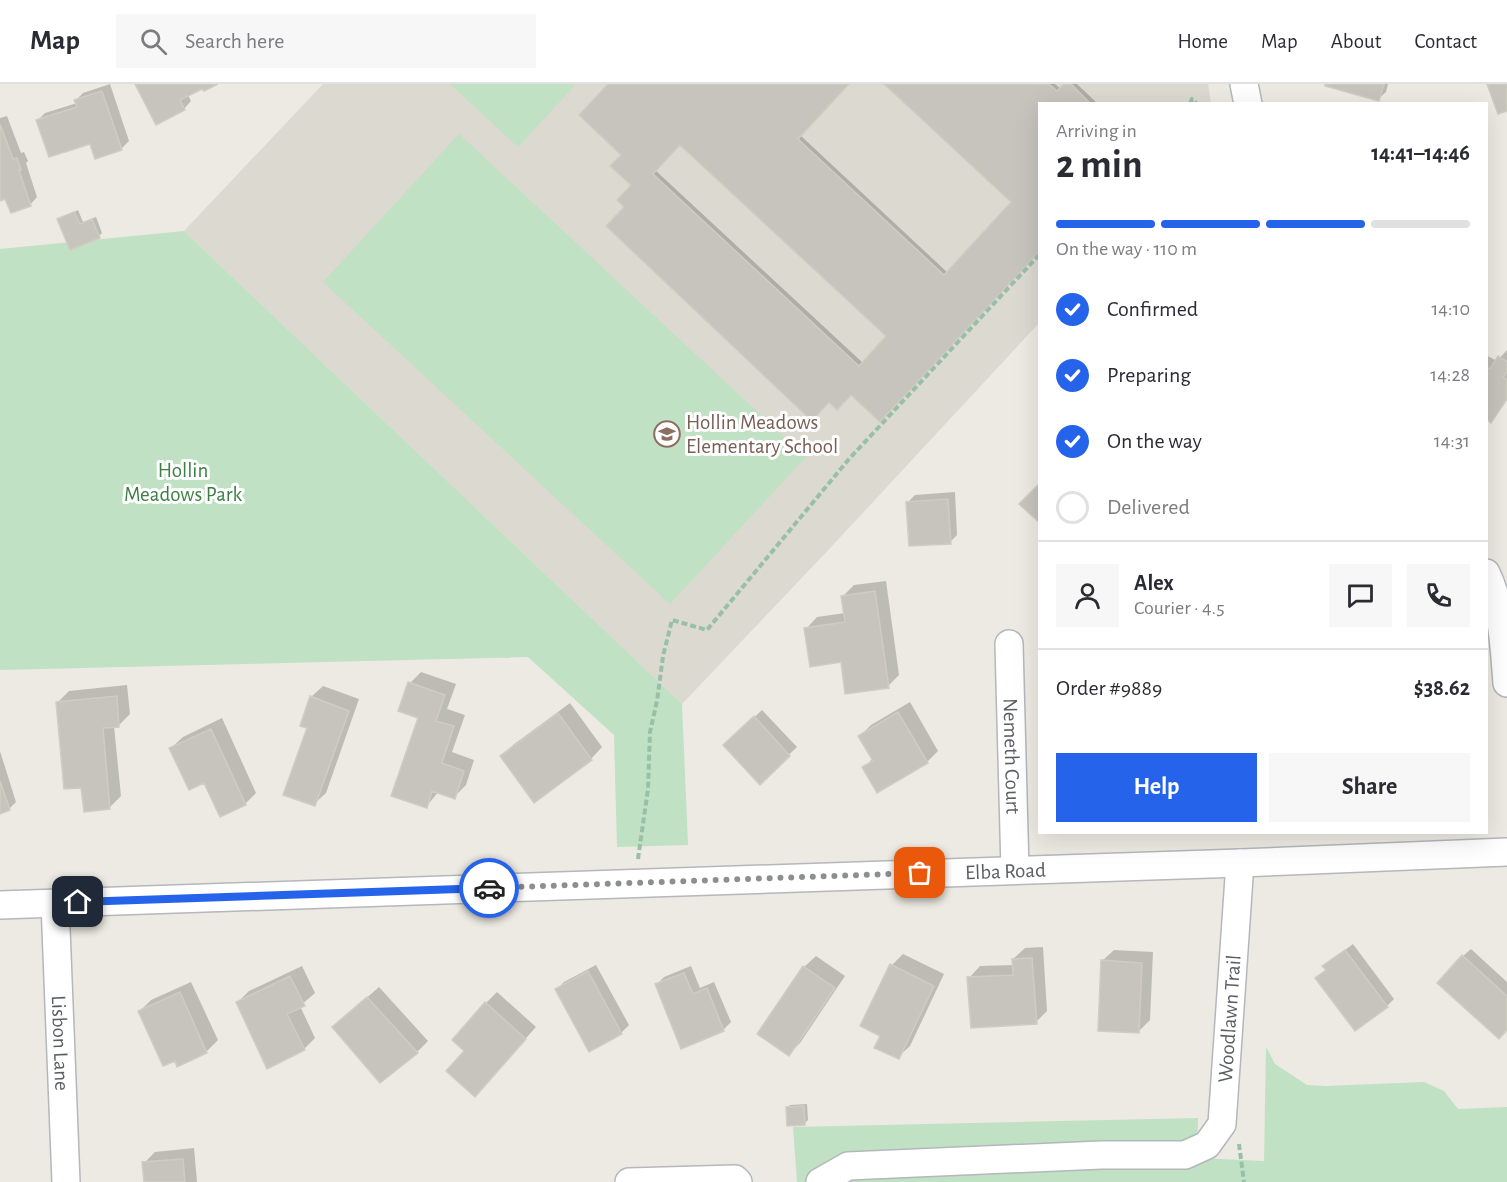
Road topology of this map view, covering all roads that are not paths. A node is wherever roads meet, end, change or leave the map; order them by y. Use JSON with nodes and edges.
{"nodes":[{"id":1,"x":1244,"y":84,"type":"edge"},
{"id":2,"x":1248,"y":102,"type":"edge"},
{"id":3,"x":1488,"y":579,"type":"edge"},
{"id":4,"x":1009,"y":644,"type":"dead end"},
{"id":5,"x":1507,"y":683,"type":"edge"},
{"id":6,"x":1507,"y":852,"type":"edge"},
{"id":7,"x":1240,"y":863,"type":"junction"},
{"id":8,"x":1015,"y":870,"type":"junction"},
{"id":9,"x":55,"y":903,"type":"junction"},
{"id":10,"x":0,"y":905,"type":"edge"},
{"id":11,"x":66,"y":1182,"type":"edge"},
{"id":12,"x":629,"y":1182,"type":"edge"},
{"id":13,"x":738,"y":1182,"type":"edge"},
{"id":14,"x":820,"y":1182,"type":"edge"}],
"edges":[{"from":1,"to":2,"type":"street"},
{"from":3,"to":5,"type":"street"},
{"from":4,"to":8,"type":"street","name":"Nemeth Court"},
{"from":6,"to":7,"type":"street","name":"Elba Road"},
{"from":7,"to":8,"type":"street","name":"Elba Road"},
{"from":7,"to":14,"type":"street","name":"Woodlawn Trail"},
{"from":8,"to":9,"type":"street","name":"Elba Road"},
{"from":9,"to":10,"type":"street","name":"Elba Road"},
{"from":9,"to":11,"type":"street","name":"Lisbon Lane"},
{"from":12,"to":13,"type":"street"}]}
